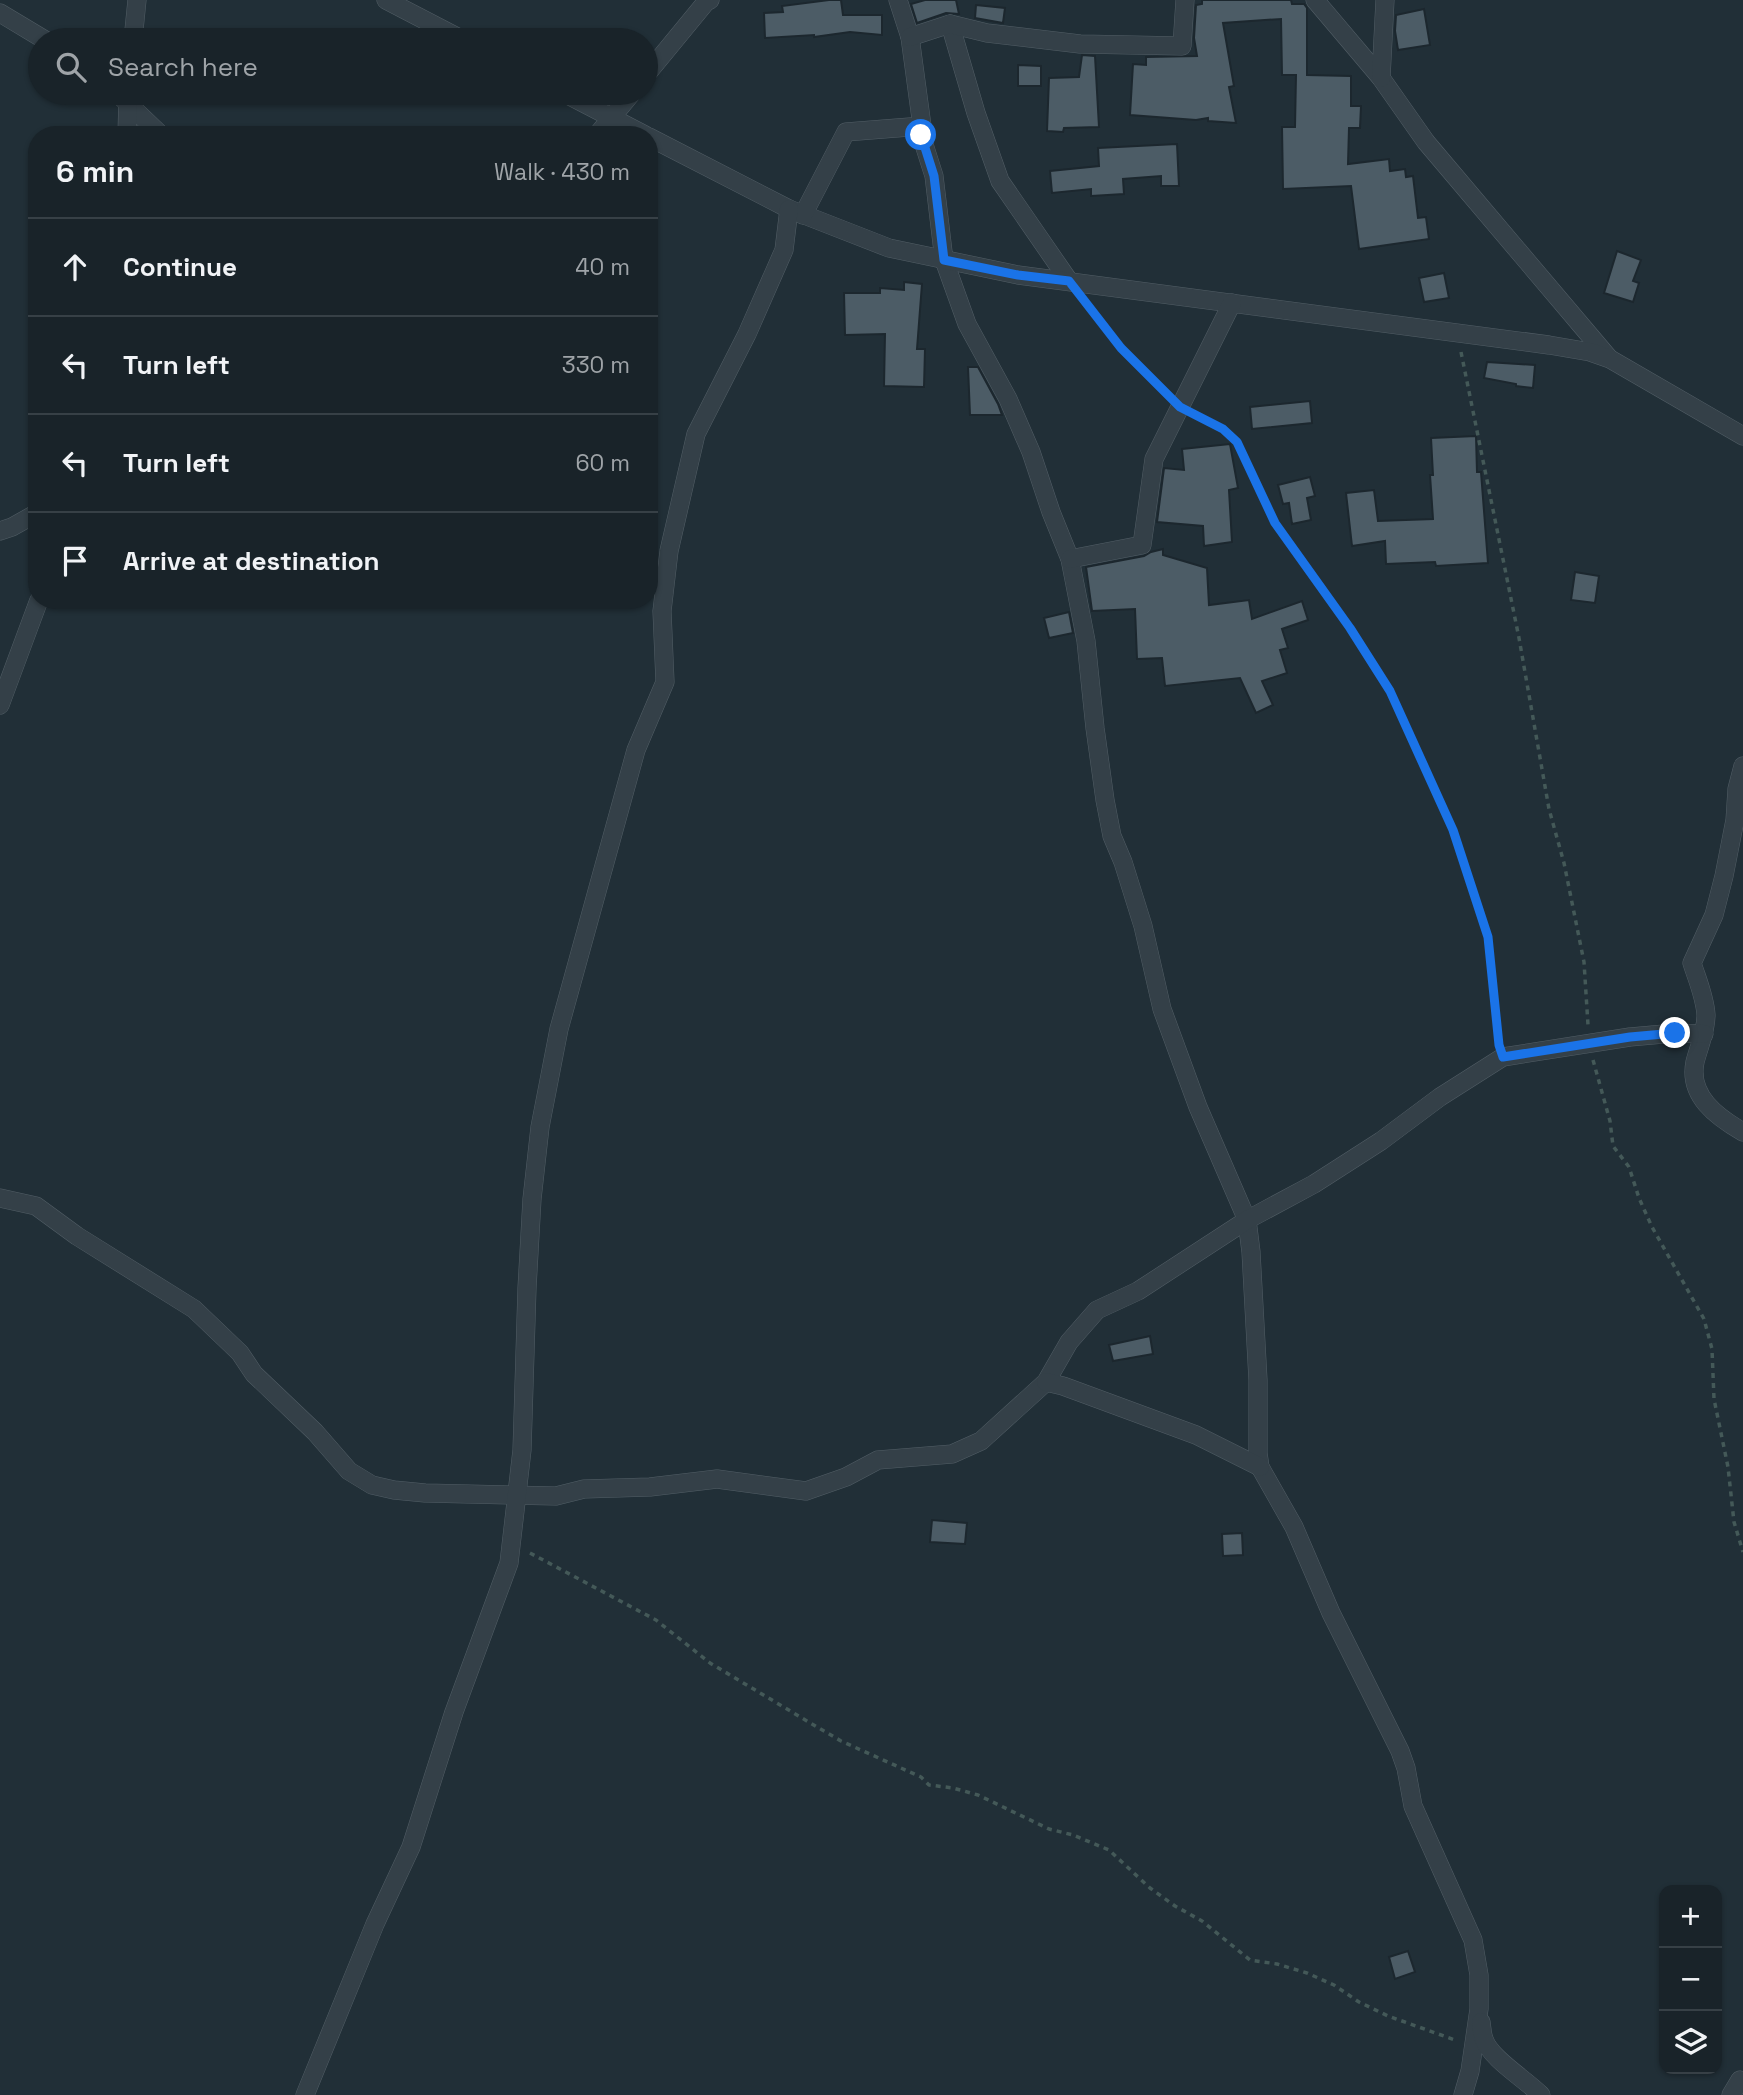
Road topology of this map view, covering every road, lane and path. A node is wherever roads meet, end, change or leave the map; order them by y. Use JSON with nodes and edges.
{"nodes":[{"id":1,"x":137,"y":0,"type":"edge"},
{"id":2,"x":386,"y":0,"type":"edge"},
{"id":3,"x":898,"y":0,"type":"edge"},
{"id":4,"x":1185,"y":0,"type":"edge"},
{"id":5,"x":1315,"y":0,"type":"edge"},
{"id":6,"x":1385,"y":0,"type":"edge"},
{"id":7,"x":707,"y":1,"type":"edge"},
{"id":8,"x":0,"y":13,"type":"edge"},
{"id":9,"x":950,"y":24,"type":"junction"},
{"id":10,"x":134,"y":28,"type":"edge"},
{"id":11,"x":440,"y":28,"type":"edge"},
{"id":12,"x":28,"y":30,"type":"edge"},
{"id":13,"x":910,"y":37,"type":"junction"},
{"id":14,"x":658,"y":60,"type":"edge"},
{"id":15,"x":1381,"y":78,"type":"junction"},
{"id":16,"x":125,"y":105,"type":"edge"},
{"id":17,"x":133,"y":105,"type":"edge"},
{"id":18,"x":587,"y":105,"type":"edge"},
{"id":19,"x":622,"y":105,"type":"edge"},
{"id":20,"x":612,"y":118,"type":"junction"},
{"id":21,"x":126,"y":126,"type":"edge"},
{"id":22,"x":152,"y":126,"type":"edge"},
{"id":23,"x":605,"y":126,"type":"edge"},
{"id":24,"x":628,"y":126,"type":"edge"},
{"id":25,"x":922,"y":126,"type":"junction"},
{"id":26,"x":658,"y":142,"type":"edge"},
{"id":27,"x":796,"y":212,"type":"junction"},
{"id":28,"x":944,"y":260,"type":"junction"},
{"id":29,"x":1069,"y":281,"type":"junction"},
{"id":30,"x":1232,"y":303,"type":"junction"},
{"id":31,"x":1457,"y":332,"type":"junction"},
{"id":32,"x":1610,"y":359,"type":"junction"},
{"id":33,"x":1180,"y":407,"type":"junction"},
{"id":34,"x":1743,"y":436,"type":"edge"},
{"id":35,"x":28,"y":518,"type":"edge"},
{"id":36,"x":0,"y":531,"type":"edge"},
{"id":37,"x":1070,"y":559,"type":"junction"},
{"id":38,"x":36,"y":609,"type":"edge"},
{"id":39,"x":0,"y":705,"type":"edge"},
{"id":40,"x":1743,"y":766,"type":"edge"},
{"id":41,"x":1704,"y":1034,"type":"junction"},
{"id":42,"x":1589,"y":1045,"type":"junction"},
{"id":43,"x":1503,"y":1057,"type":"junction"},
{"id":44,"x":1743,"y":1132,"type":"edge"},
{"id":45,"x":0,"y":1198,"type":"edge"},
{"id":46,"x":1247,"y":1220,"type":"junction"},
{"id":47,"x":1046,"y":1382,"type":"junction"},
{"id":48,"x":1260,"y":1467,"type":"junction"},
{"id":49,"x":516,"y":1496,"type":"junction"},
{"id":50,"x":511,"y":1544,"type":"junction"},
{"id":51,"x":1743,"y":1552,"type":"edge"},
{"id":52,"x":1479,"y":2009,"type":"junction"},
{"id":53,"x":1473,"y":2047,"type":"junction"},
{"id":54,"x":1743,"y":2082,"type":"edge"},
{"id":55,"x":305,"y":2095,"type":"edge"},
{"id":56,"x":1463,"y":2095,"type":"edge"},
{"id":57,"x":1541,"y":2095,"type":"edge"},
{"id":58,"x":1731,"y":2095,"type":"edge"}],
"edges":[{"from":1,"to":10,"type":"street"},
{"from":2,"to":11,"type":"street"},
{"from":3,"to":13,"type":"street"},
{"from":4,"to":9,"type":"street"},
{"from":5,"to":15,"type":"street"},
{"from":6,"to":15,"type":"street"},
{"from":7,"to":14,"type":"street"},
{"from":8,"to":12,"type":"street"},
{"from":9,"to":13,"type":"street"},
{"from":9,"to":29,"type":"street"},
{"from":13,"to":25,"type":"street"},
{"from":15,"to":32,"type":"street"},
{"from":16,"to":21,"type":"street"},
{"from":17,"to":22,"type":"street"},
{"from":18,"to":20,"type":"street"},
{"from":19,"to":20,"type":"street"},
{"from":20,"to":23,"type":"street"},
{"from":20,"to":24,"type":"street"},
{"from":25,"to":27,"type":"street"},
{"from":25,"to":28,"type":"street"},
{"from":26,"to":27,"type":"street"},
{"from":27,"to":28,"type":"street"},
{"from":27,"to":49,"type":"street"},
{"from":28,"to":29,"type":"street"},
{"from":28,"to":37,"type":"street"},
{"from":29,"to":30,"type":"street"},
{"from":29,"to":33,"type":"path"},
{"from":30,"to":31,"type":"street"},
{"from":30,"to":33,"type":"street"},
{"from":31,"to":32,"type":"street"},
{"from":31,"to":42,"type":"path"},
{"from":32,"to":34,"type":"street"},
{"from":33,"to":37,"type":"street"},
{"from":33,"to":43,"type":"path"},
{"from":35,"to":36,"type":"street"},
{"from":37,"to":46,"type":"street"},
{"from":38,"to":39,"type":"street"},
{"from":40,"to":41,"type":"street"},
{"from":41,"to":42,"type":"street"},
{"from":41,"to":44,"type":"street"},
{"from":42,"to":43,"type":"street"},
{"from":42,"to":51,"type":"path"},
{"from":43,"to":46,"type":"street"},
{"from":45,"to":49,"type":"street"},
{"from":46,"to":47,"type":"street"},
{"from":46,"to":48,"type":"street"},
{"from":47,"to":48,"type":"street"},
{"from":47,"to":49,"type":"street"},
{"from":48,"to":52,"type":"street"},
{"from":49,"to":50,"type":"street"},
{"from":50,"to":53,"type":"path"},
{"from":50,"to":55,"type":"street"},
{"from":52,"to":53,"type":"street"},
{"from":52,"to":57,"type":"street"},
{"from":53,"to":56,"type":"street"},
{"from":54,"to":58,"type":"street"}]}
